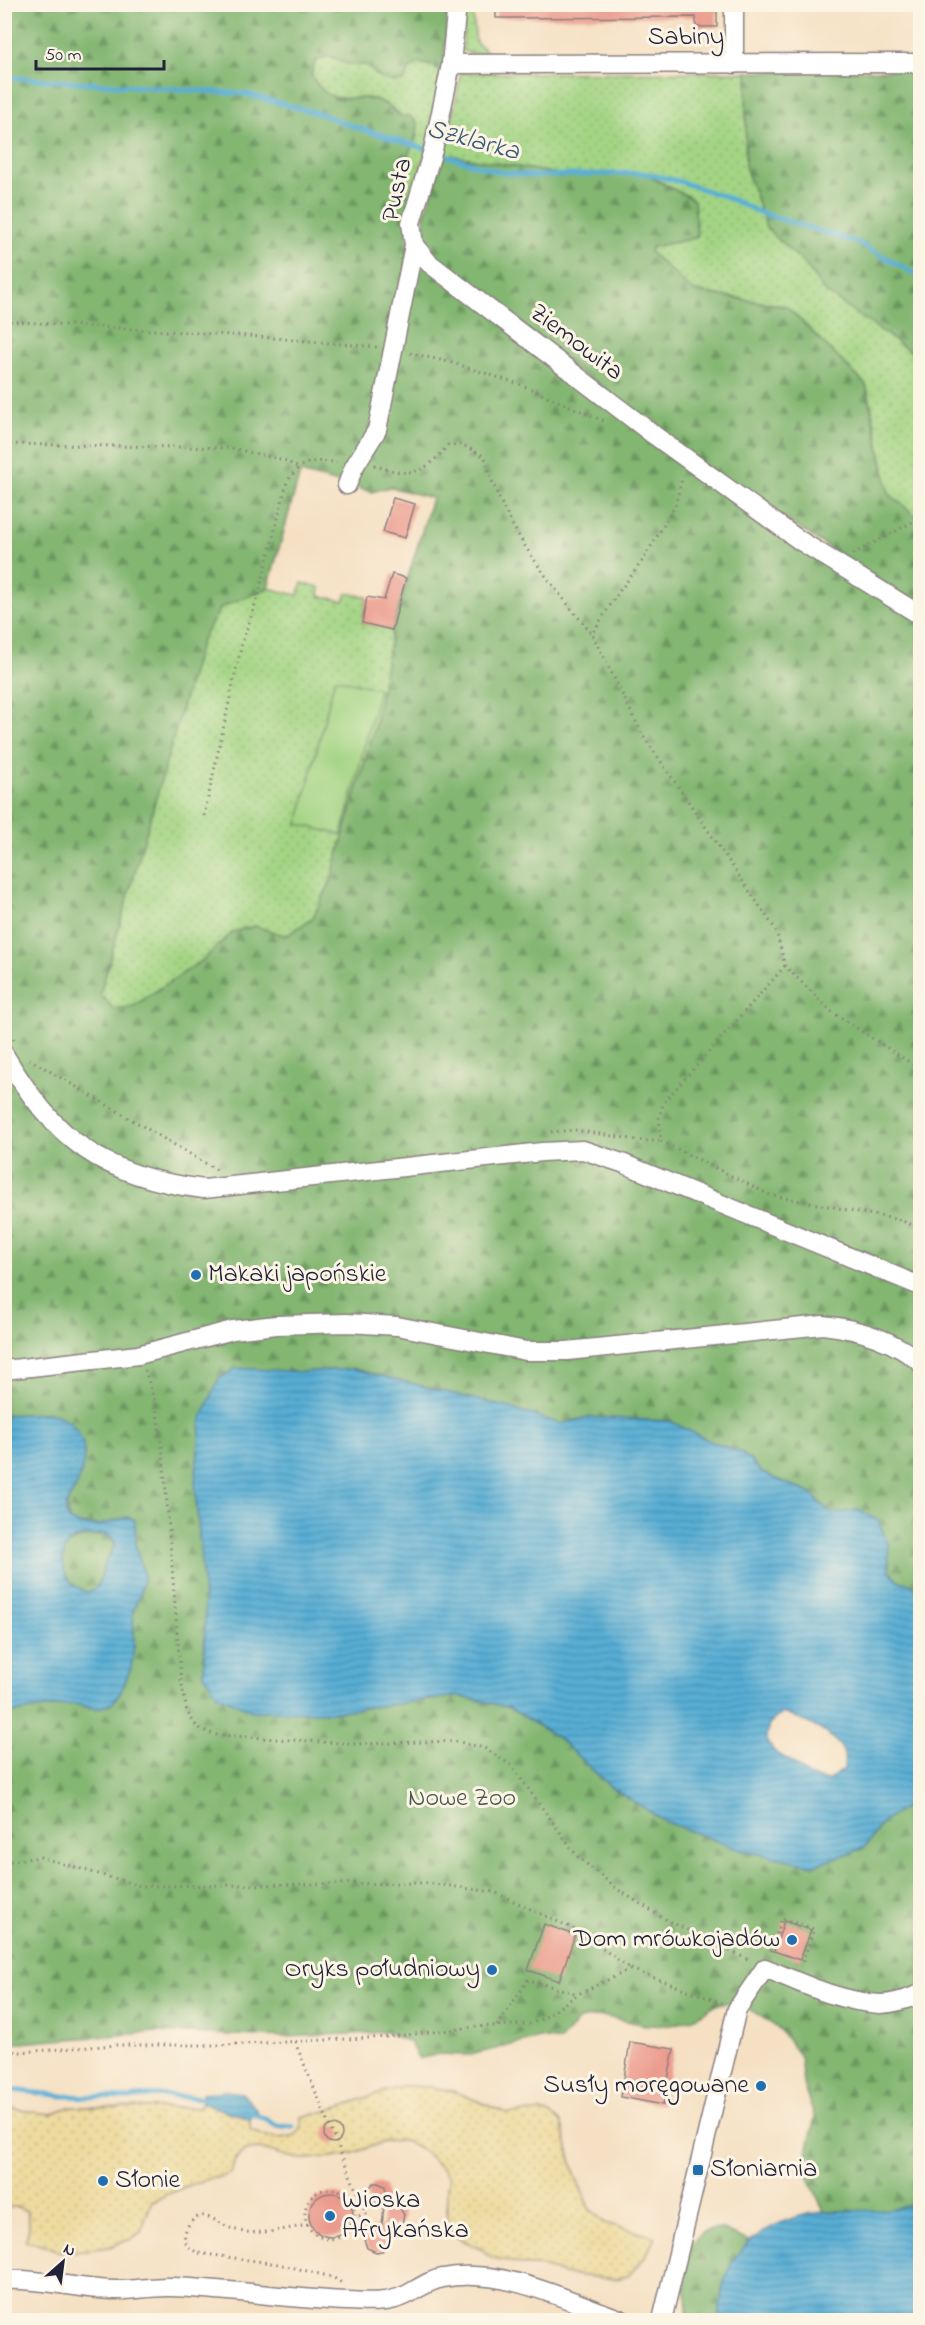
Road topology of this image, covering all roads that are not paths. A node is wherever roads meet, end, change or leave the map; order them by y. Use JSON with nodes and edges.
{"nodes":[{"id":1,"x":457,"y":4,"type":"edge"},
{"id":2,"x":734,"y":4,"type":"edge"},
{"id":3,"x":921,"y":63,"type":"edge"},
{"id":4,"x":451,"y":64,"type":"junction"},
{"id":5,"x":734,"y":64,"type":"junction"},
{"id":6,"x":414,"y":245,"type":"junction"},
{"id":7,"x":347,"y":485,"type":"dead end"},
{"id":8,"x":921,"y":615,"type":"edge"},
{"id":9,"x":10,"y":1048,"type":"edge"},
{"id":10,"x":921,"y":1286,"type":"edge"},
{"id":11,"x":921,"y":1362,"type":"edge"},
{"id":12,"x":4,"y":1370,"type":"edge"},
{"id":13,"x":921,"y":1994,"type":"edge"},
{"id":14,"x":4,"y":2280,"type":"edge"},
{"id":15,"x":621,"y":2320,"type":"edge"},
{"id":16,"x":662,"y":2320,"type":"edge"}],
"edges":[{"from":1,"to":4,"type":"street","name":"Pusta"},
{"from":2,"to":5,"type":"street"},
{"from":3,"to":5,"type":"street","name":"Sabiny"},
{"from":4,"to":5,"type":"street","name":"Sabiny"},
{"from":4,"to":6,"type":"street","name":"Pusta"},
{"from":6,"to":7,"type":"street"},
{"from":6,"to":8,"type":"street","name":"Ziemowita"},
{"from":9,"to":10,"type":"street"},
{"from":11,"to":12,"type":"street"},
{"from":13,"to":16,"type":"street"},
{"from":14,"to":15,"type":"street"}]}
